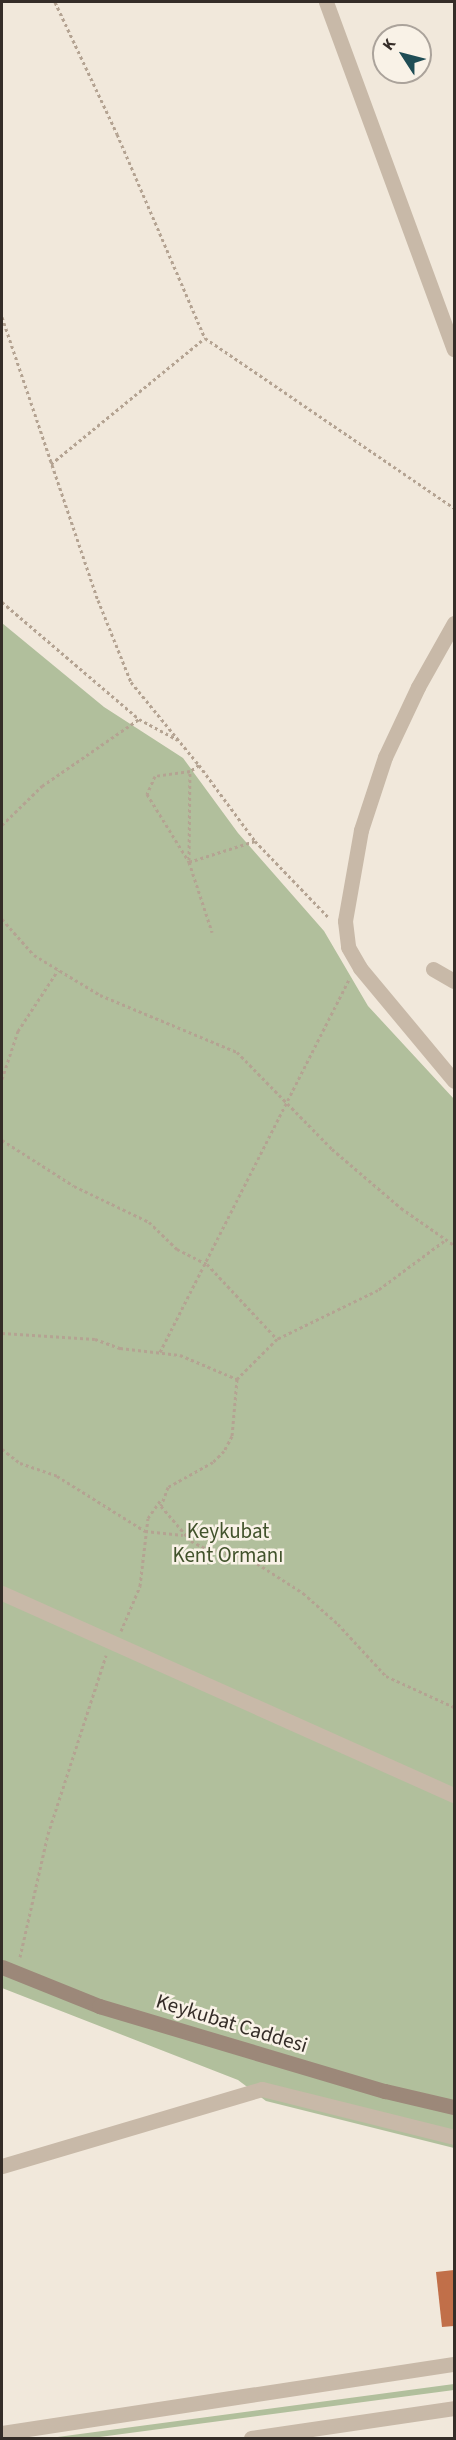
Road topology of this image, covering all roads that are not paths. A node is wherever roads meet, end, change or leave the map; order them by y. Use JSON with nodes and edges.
{"nodes":[{"id":1,"x":326,"y":2,"type":"edge"},
{"id":2,"x":454,"y":349,"type":"edge"},
{"id":3,"x":454,"y":623,"type":"edge"},
{"id":4,"x":434,"y":969,"type":"dead end"},
{"id":5,"x":454,"y":981,"type":"edge"},
{"id":6,"x":454,"y":1081,"type":"edge"},
{"id":7,"x":2,"y":1593,"type":"edge"},
{"id":8,"x":454,"y":1795,"type":"edge"},
{"id":9,"x":2,"y":1967,"type":"edge"},
{"id":10,"x":454,"y":2107,"type":"edge"},
{"id":11,"x":454,"y":2137,"type":"edge"},
{"id":12,"x":2,"y":2166,"type":"edge"},
{"id":13,"x":454,"y":2364,"type":"edge"},
{"id":14,"x":454,"y":2408,"type":"edge"},
{"id":15,"x":2,"y":2433,"type":"edge"},
{"id":16,"x":251,"y":2439,"type":"edge"}],
"edges":[{"from":1,"to":2,"type":"street"},
{"from":3,"to":6,"type":"street"},
{"from":4,"to":5,"type":"street"},
{"from":7,"to":8,"type":"street"},
{"from":9,"to":10,"type":"street","name":"Keykubat Caddesi"},
{"from":11,"to":12,"type":"street"},
{"from":13,"to":15,"type":"street"},
{"from":14,"to":16,"type":"street"}]}
